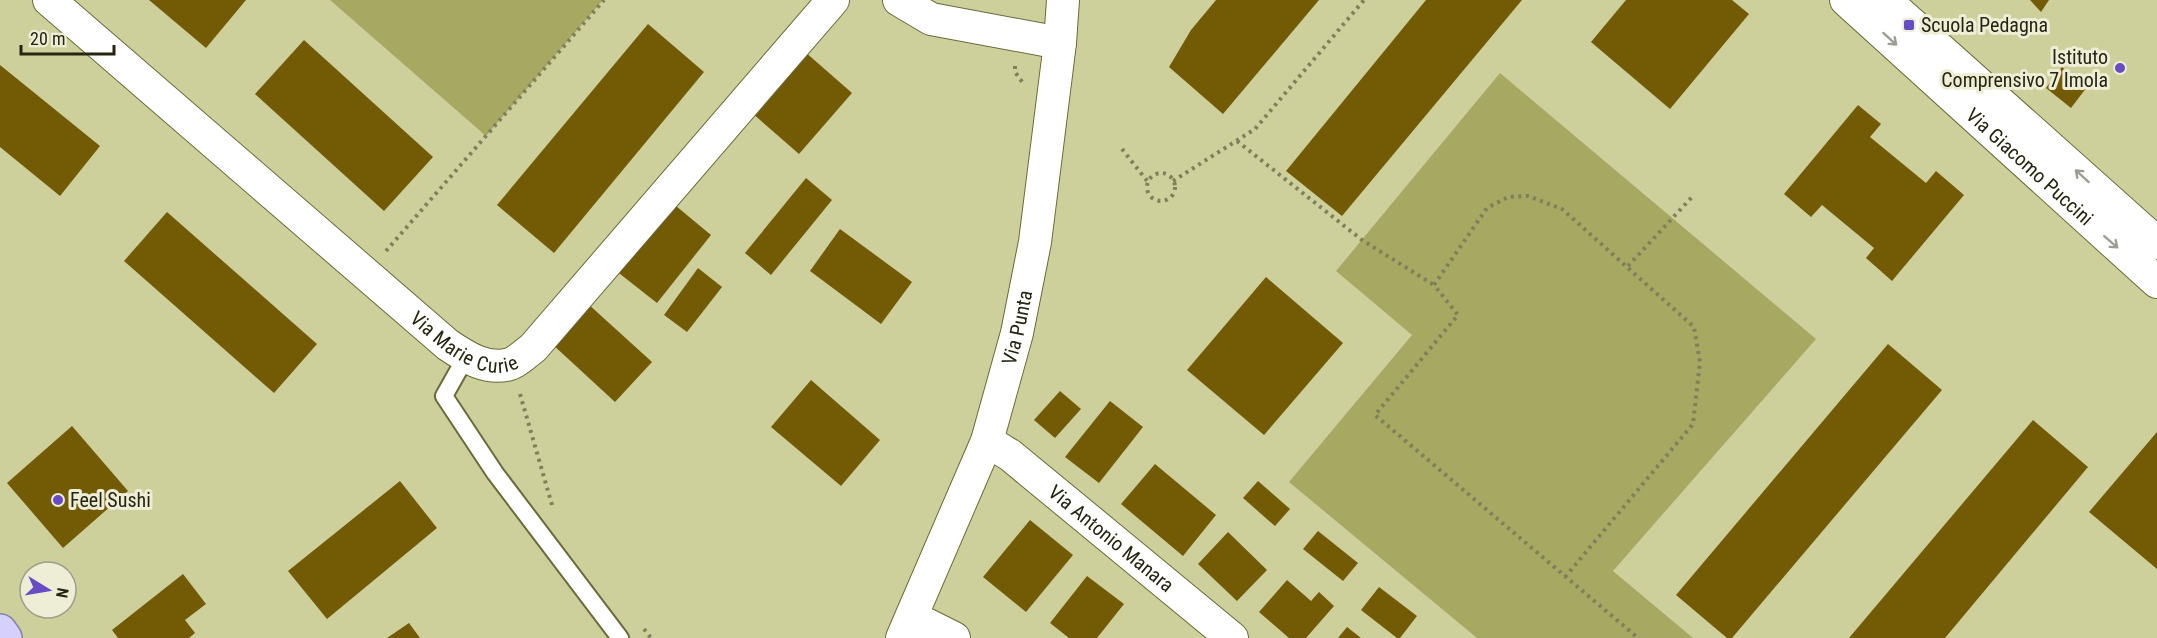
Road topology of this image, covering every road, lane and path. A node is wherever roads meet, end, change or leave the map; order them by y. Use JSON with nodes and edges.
{"nodes":[{"id":1,"x":49,"y":0,"type":"edge"},
{"id":2,"x":604,"y":0,"type":"edge"},
{"id":3,"x":833,"y":0,"type":"edge"},
{"id":4,"x":899,"y":0,"type":"edge"},
{"id":5,"x":1063,"y":0,"type":"edge"},
{"id":6,"x":1364,"y":0,"type":"edge"},
{"id":7,"x":1847,"y":0,"type":"edge"},
{"id":8,"x":1885,"y":0,"type":"edge"},
{"id":9,"x":1060,"y":43,"type":"junction"},
{"id":10,"x":1237,"y":141,"type":"junction"},
{"id":11,"x":1122,"y":149,"type":"dead end"},
{"id":12,"x":1173,"y":181,"type":"junction"},
{"id":13,"x":1148,"y":182,"type":"junction"},
{"id":14,"x":1692,"y":197,"type":"dead end"},
{"id":15,"x":2157,"y":243,"type":"edge"},
{"id":16,"x":1628,"y":266,"type":"junction"},
{"id":17,"x":365,"y":274,"type":"junction"},
{"id":18,"x":2157,"y":282,"type":"edge"},
{"id":19,"x":1434,"y":285,"type":"junction"},
{"id":20,"x":466,"y":357,"type":"junction"},
{"id":21,"x":511,"y":364,"type":"junction"},
{"id":22,"x":987,"y":441,"type":"junction"},
{"id":23,"x":558,"y":513,"type":"dead end"},
{"id":24,"x":1565,"y":577,"type":"junction"},
{"id":25,"x":644,"y":628,"type":"dead end"},
{"id":26,"x":907,"y":628,"type":"edge"},
{"id":27,"x":0,"y":631,"type":"edge"},
{"id":28,"x":5,"y":638,"type":"edge"},
{"id":29,"x":620,"y":638,"type":"edge"},
{"id":30,"x":651,"y":638,"type":"edge"},
{"id":31,"x":954,"y":638,"type":"edge"},
{"id":32,"x":1232,"y":638,"type":"edge"},
{"id":33,"x":1638,"y":638,"type":"edge"}],
"edges":[{"from":1,"to":17,"type":"street","name":"Via Marie Curie"},
{"from":2,"to":17,"type":"path"},
{"from":3,"to":21,"type":"street","name":"Via Marie Curie"},
{"from":4,"to":9,"type":"street"},
{"from":5,"to":9,"type":"street","name":"Via Punta"},
{"from":6,"to":10,"type":"path"},
{"from":7,"to":18,"type":"street","name":"Via Giacomo Puccini","one_way":true},
{"from":15,"to":8,"type":"street","name":"Via Giacomo Puccini","one_way":true},
{"from":9,"to":22,"type":"street","name":"Via Punta"},
{"from":10,"to":12,"type":"path"},
{"from":10,"to":19,"type":"path"},
{"from":11,"to":13,"type":"path"},
{"from":12,"to":13,"type":"path"},
{"from":12,"to":13,"type":"path"},
{"from":14,"to":16,"type":"path"},
{"from":16,"to":19,"type":"path"},
{"from":16,"to":24,"type":"path"},
{"from":17,"to":20,"type":"street","name":"Via Marie Curie"},
{"from":19,"to":24,"type":"path"},
{"from":20,"to":21,"type":"street","name":"Via Marie Curie"},
{"from":20,"to":29,"type":"lane"},
{"from":21,"to":23,"type":"path"},
{"from":22,"to":26,"type":"street","name":"Via Punta"},
{"from":22,"to":32,"type":"street","name":"Via Antonio Manara"},
{"from":24,"to":33,"type":"path"},
{"from":25,"to":30,"type":"path"},
{"from":26,"to":31,"type":"street"},
{"from":27,"to":28,"type":"main road"}]}
